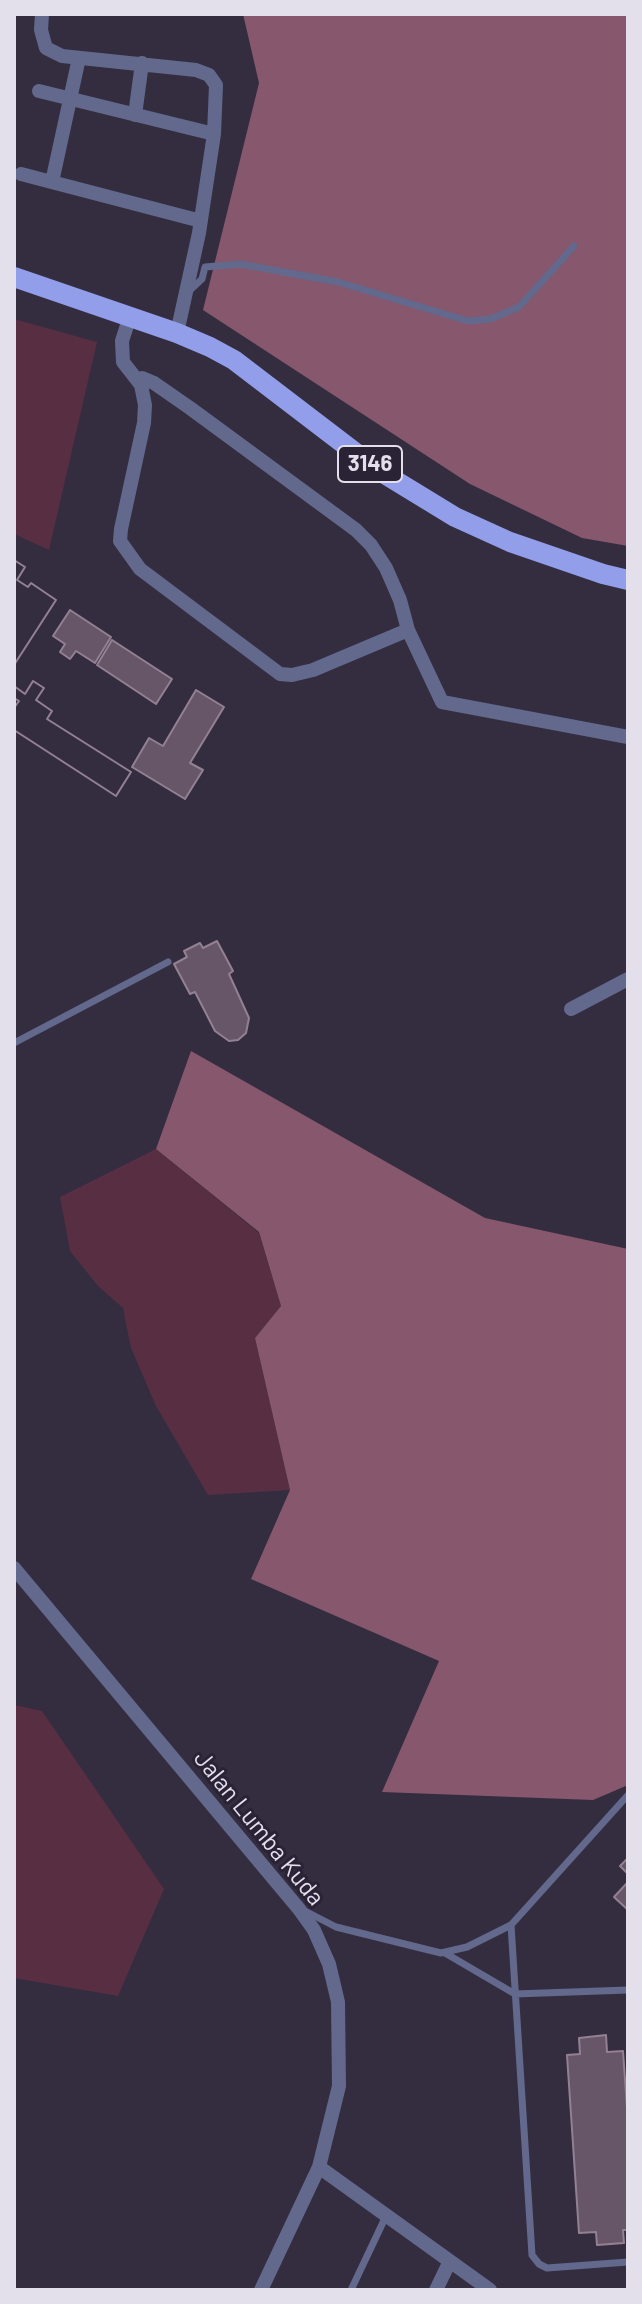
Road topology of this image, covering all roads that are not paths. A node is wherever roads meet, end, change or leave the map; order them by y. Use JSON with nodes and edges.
{"nodes":[{"id":1,"x":42,"y":14,"type":"edge"},
{"id":2,"x":79,"y":58,"type":"junction"},
{"id":3,"x":142,"y":63,"type":"junction"},
{"id":4,"x":39,"y":91,"type":"dead end"},
{"id":5,"x":71,"y":99,"type":"junction"},
{"id":6,"x":135,"y":115,"type":"junction"},
{"id":7,"x":214,"y":134,"type":"junction"},
{"id":8,"x":21,"y":174,"type":"dead end"},
{"id":9,"x":52,"y":182,"type":"junction"},
{"id":10,"x":201,"y":221,"type":"junction"},
{"id":11,"x":574,"y":246,"type":"dead end"},
{"id":12,"x":14,"y":277,"type":"edge"},
{"id":13,"x":186,"y":294,"type":"junction"},
{"id":14,"x":130,"y":316,"type":"junction"},
{"id":15,"x":177,"y":333,"type":"junction"},
{"id":16,"x":137,"y":379,"type":"junction"},
{"id":17,"x":628,"y":580,"type":"edge"},
{"id":18,"x":408,"y":630,"type":"junction"},
{"id":19,"x":628,"y":737,"type":"edge"},
{"id":20,"x":168,"y":962,"type":"dead end"},
{"id":21,"x":628,"y":979,"type":"edge"},
{"id":22,"x":571,"y":1009,"type":"dead end"},
{"id":23,"x":14,"y":1043,"type":"edge"},
{"id":24,"x":14,"y":1568,"type":"edge"},
{"id":25,"x":628,"y":1795,"type":"edge"},
{"id":26,"x":299,"y":1909,"type":"junction"},
{"id":27,"x":511,"y":1925,"type":"junction"},
{"id":28,"x":445,"y":1953,"type":"junction"},
{"id":29,"x":628,"y":1990,"type":"edge"},
{"id":30,"x":515,"y":1994,"type":"junction"},
{"id":31,"x":319,"y":2167,"type":"junction"},
{"id":32,"x":387,"y":2215,"type":"junction"},
{"id":33,"x":450,"y":2261,"type":"junction"},
{"id":34,"x":628,"y":2262,"type":"edge"},
{"id":35,"x":261,"y":2290,"type":"edge"},
{"id":36,"x":351,"y":2290,"type":"edge"},
{"id":37,"x":436,"y":2290,"type":"edge"},
{"id":38,"x":490,"y":2290,"type":"edge"}],
"edges":[{"from":1,"to":2,"type":"street"},
{"from":2,"to":3,"type":"street"},
{"from":2,"to":5,"type":"street"},
{"from":3,"to":6,"type":"street"},
{"from":3,"to":7,"type":"street"},
{"from":4,"to":5,"type":"street"},
{"from":5,"to":6,"type":"street"},
{"from":5,"to":9,"type":"street"},
{"from":6,"to":7,"type":"street"},
{"from":7,"to":10,"type":"street"},
{"from":8,"to":9,"type":"street"},
{"from":9,"to":10,"type":"street"},
{"from":10,"to":13,"type":"street"},
{"from":11,"to":13,"type":"lane"},
{"from":12,"to":14,"type":"main road","number":"3146"},
{"from":13,"to":15,"type":"street"},
{"from":14,"to":15,"type":"main road","number":"3146"},
{"from":14,"to":16,"type":"street"},
{"from":15,"to":17,"type":"main road","number":"3146"},
{"from":16,"to":18,"type":"street"},
{"from":16,"to":18,"type":"street"},
{"from":18,"to":19,"type":"street"},
{"from":20,"to":23,"type":"lane"},
{"from":21,"to":22,"type":"street"},
{"from":24,"to":26,"type":"street","name":"Jalan Lumba Kuda"},
{"from":25,"to":27,"type":"lane"},
{"from":26,"to":28,"type":"lane"},
{"from":26,"to":31,"type":"street","name":"Jalan Lumba Kuda"},
{"from":27,"to":28,"type":"lane"},
{"from":27,"to":30,"type":"lane"},
{"from":28,"to":30,"type":"lane"},
{"from":29,"to":30,"type":"lane"},
{"from":30,"to":34,"type":"lane"},
{"from":31,"to":32,"type":"street"},
{"from":31,"to":35,"type":"street","name":"Jalan Lumba Kuda"},
{"from":32,"to":33,"type":"street"},
{"from":32,"to":36,"type":"lane"},
{"from":33,"to":37,"type":"street"},
{"from":33,"to":38,"type":"street"}]}
